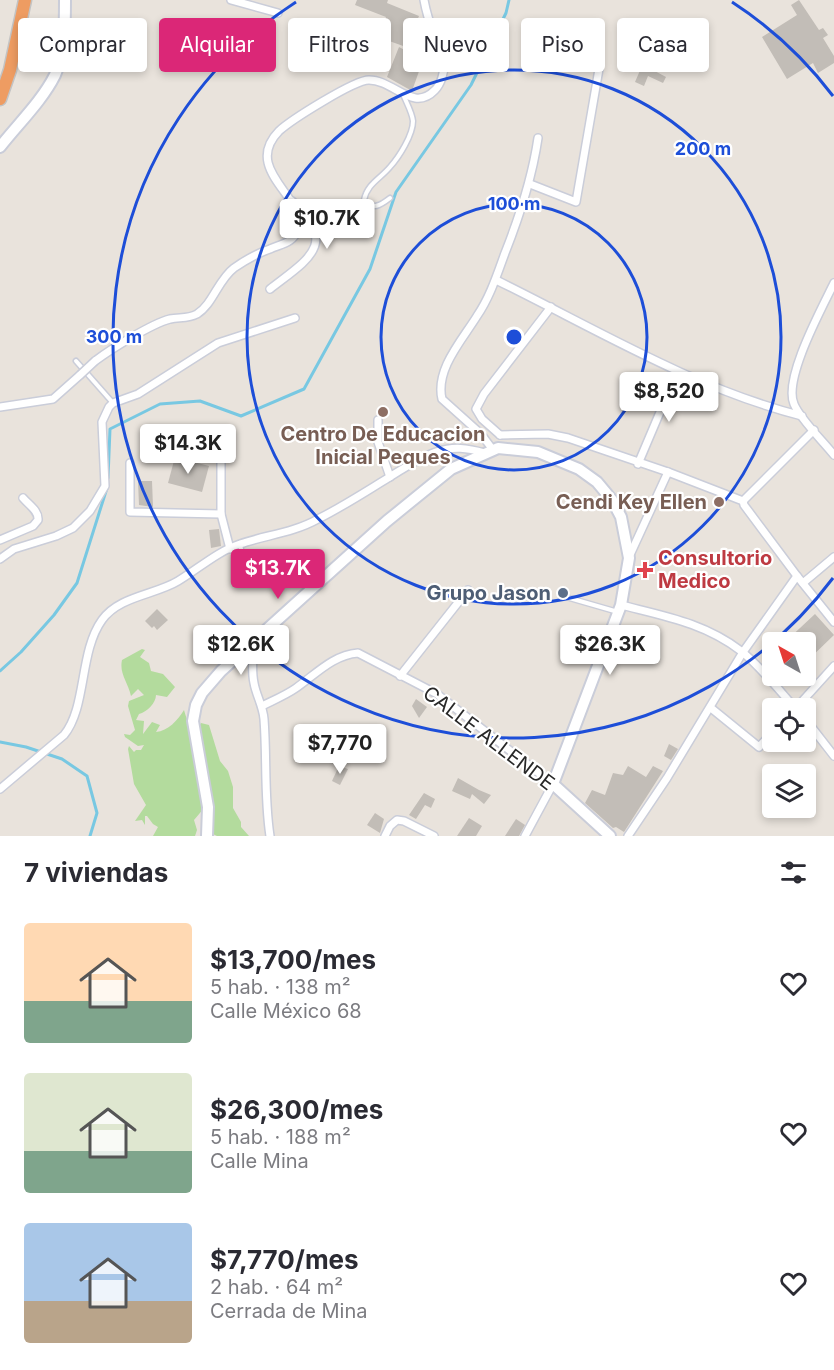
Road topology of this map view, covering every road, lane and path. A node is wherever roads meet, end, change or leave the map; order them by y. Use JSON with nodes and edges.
{"nodes":[{"id":1,"x":25,"y":0,"type":"edge"},
{"id":2,"x":66,"y":0,"type":"edge"},
{"id":3,"x":231,"y":0,"type":"edge"},
{"id":4,"x":424,"y":0,"type":"edge"},
{"id":5,"x":278,"y":13,"type":"dead end"},
{"id":6,"x":598,"y":72,"type":"edge"},
{"id":7,"x":403,"y":93,"type":"junction"},
{"id":8,"x":0,"y":99,"type":"edge"},
{"id":9,"x":538,"y":138,"type":"dead end"},
{"id":10,"x":0,"y":147,"type":"edge"},
{"id":11,"x":530,"y":184,"type":"junction"},
{"id":12,"x":289,"y":198,"type":"junction"},
{"id":13,"x":390,"y":198,"type":"dead end"},
{"id":14,"x":496,"y":280,"type":"junction"},
{"id":15,"x":834,"y":283,"type":"edge"},
{"id":16,"x":270,"y":289,"type":"dead end"},
{"id":17,"x":551,"y":307,"type":"junction"},
{"id":18,"x":295,"y":318,"type":"dead end"},
{"id":19,"x":76,"y":361,"type":"dead end"},
{"id":20,"x":677,"y":372,"type":"junction"},
{"id":21,"x":113,"y":403,"type":"junction"},
{"id":22,"x":0,"y":407,"type":"edge"},
{"id":23,"x":802,"y":416,"type":"junction"},
{"id":24,"x":378,"y":420,"type":"dead end"},
{"id":25,"x":225,"y":430,"type":"dead end"},
{"id":26,"x":814,"y":430,"type":"junction"},
{"id":27,"x":500,"y":435,"type":"junction"},
{"id":28,"x":492,"y":450,"type":"junction"},
{"id":29,"x":832,"y":450,"type":"edge"},
{"id":30,"x":130,"y":463,"type":"dead end"},
{"id":31,"x":638,"y":464,"type":"junction"},
{"id":32,"x":668,"y":472,"type":"junction"},
{"id":33,"x":390,"y":477,"type":"junction"},
{"id":34,"x":23,"y":498,"type":"dead end"},
{"id":35,"x":743,"y":501,"type":"junction"},
{"id":36,"x":221,"y":514,"type":"junction"},
{"id":37,"x":0,"y":540,"type":"edge"},
{"id":38,"x":240,"y":544,"type":"junction"},
{"id":39,"x":230,"y":549,"type":"junction"},
{"id":40,"x":834,"y":557,"type":"edge"},
{"id":41,"x":0,"y":558,"type":"edge"},
{"id":42,"x":629,"y":558,"type":"junction"},
{"id":43,"x":797,"y":576,"type":"junction"},
{"id":44,"x":249,"y":582,"type":"dead end"},
{"id":45,"x":803,"y":583,"type":"junction"},
{"id":46,"x":468,"y":590,"type":"dead end"},
{"id":47,"x":566,"y":597,"type":"dead end"},
{"id":48,"x":620,"y":609,"type":"junction"},
{"id":49,"x":834,"y":622,"type":"edge"},
{"id":50,"x":254,"y":641,"type":"junction"},
{"id":51,"x":743,"y":652,"type":"junction"},
{"id":52,"x":834,"y":666,"type":"edge"},
{"id":53,"x":400,"y":676,"type":"junction"},
{"id":54,"x":787,"y":698,"type":"edge"},
{"id":55,"x":805,"y":698,"type":"edge"},
{"id":56,"x":262,"y":706,"type":"junction"},
{"id":57,"x":711,"y":708,"type":"junction"},
{"id":58,"x":816,"y":733,"type":"edge"},
{"id":59,"x":762,"y":744,"type":"edge"},
{"id":60,"x":834,"y":756,"type":"edge"},
{"id":61,"x":553,"y":784,"type":"junction"},
{"id":62,"x":0,"y":789,"type":"edge"},
{"id":63,"x":207,"y":836,"type":"edge"},
{"id":64,"x":270,"y":836,"type":"edge"},
{"id":65,"x":385,"y":836,"type":"edge"},
{"id":66,"x":434,"y":836,"type":"edge"},
{"id":67,"x":525,"y":836,"type":"edge"},
{"id":68,"x":610,"y":836,"type":"edge"},
{"id":69,"x":628,"y":836,"type":"edge"}],
"edges":[{"from":1,"to":8,"type":"highway"},
{"from":2,"to":10,"type":"street"},
{"from":3,"to":5,"type":"street"},
{"from":4,"to":7,"type":"street"},
{"from":6,"to":11,"type":"street"},
{"from":7,"to":12,"type":"street"},
{"from":7,"to":13,"type":"lane"},
{"from":9,"to":11,"type":"street"},
{"from":11,"to":14,"type":"street"},
{"from":12,"to":16,"type":"street"},
{"from":12,"to":22,"type":"street","bridge":true},
{"from":14,"to":17,"type":"street"},
{"from":14,"to":28,"type":"street"},
{"from":15,"to":23,"type":"street"},
{"from":17,"to":20,"type":"street"},
{"from":17,"to":27,"type":"street"},
{"from":18,"to":21,"type":"street"},
{"from":19,"to":21,"type":"lane"},
{"from":20,"to":23,"type":"street"},
{"from":20,"to":31,"type":"street"},
{"from":21,"to":41,"type":"street"},
{"from":23,"to":26,"type":"street"},
{"from":24,"to":33,"type":"street"},
{"from":25,"to":36,"type":"street"},
{"from":26,"to":29,"type":"street"},
{"from":26,"to":35,"type":"street"},
{"from":27,"to":28,"type":"street"},
{"from":27,"to":31,"type":"street"},
{"from":28,"to":33,"type":"street"},
{"from":28,"to":42,"type":"street"},
{"from":28,"to":50,"type":"street"},
{"from":30,"to":36,"type":"street"},
{"from":31,"to":32,"type":"street"},
{"from":32,"to":35,"type":"street"},
{"from":32,"to":42,"type":"street"},
{"from":33,"to":38,"type":"street"},
{"from":34,"to":37,"type":"street"},
{"from":35,"to":43,"type":"street"},
{"from":36,"to":39,"type":"street"},
{"from":38,"to":39,"type":"street"},
{"from":38,"to":44,"type":"lane"},
{"from":39,"to":62,"type":"street"},
{"from":40,"to":45,"type":"street"},
{"from":42,"to":48,"type":"street"},
{"from":43,"to":45,"type":"street"},
{"from":43,"to":51,"type":"street"},
{"from":45,"to":49,"type":"street"},
{"from":46,"to":53,"type":"street"},
{"from":47,"to":48,"type":"lane"},
{"from":48,"to":51,"type":"street"},
{"from":48,"to":61,"type":"street"},
{"from":50,"to":56,"type":"street"},
{"from":50,"to":63,"type":"street"},
{"from":51,"to":54,"type":"street"},
{"from":51,"to":57,"type":"street"},
{"from":52,"to":55,"type":"street"},
{"from":53,"to":56,"type":"street","name":"CALLE ALLENDE"},
{"from":53,"to":61,"type":"street","name":"CALLE ALLENDE"},
{"from":56,"to":64,"type":"street"},
{"from":57,"to":59,"type":"street"},
{"from":57,"to":69,"type":"street"},
{"from":58,"to":60,"type":"street"},
{"from":61,"to":67,"type":"street"},
{"from":61,"to":68,"type":"street","name":"CALLE ALLENDE"},
{"from":65,"to":66,"type":"street"}]}
